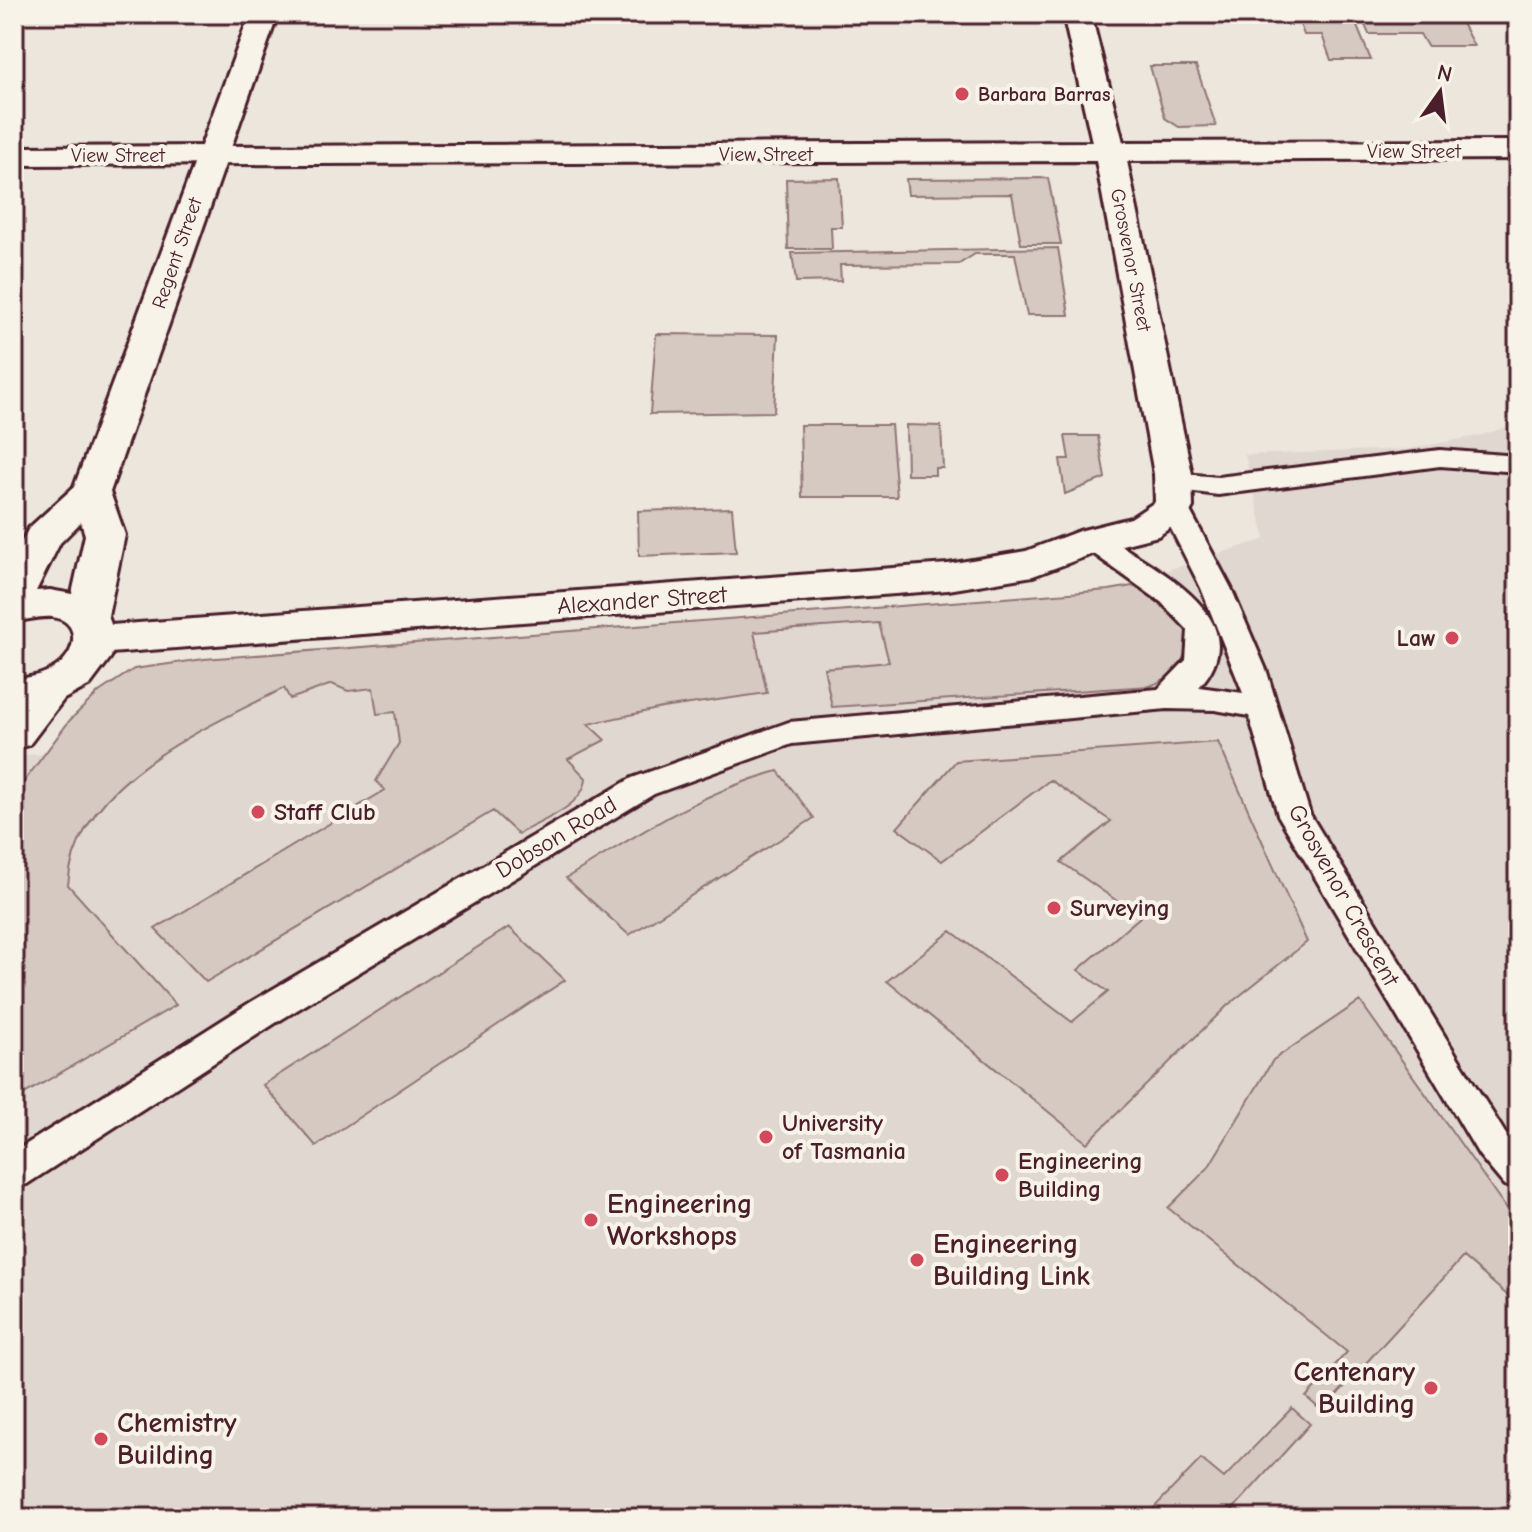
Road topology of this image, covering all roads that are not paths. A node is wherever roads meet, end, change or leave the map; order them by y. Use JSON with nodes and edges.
{"nodes":[{"id":1,"x":264,"y":14,"type":"edge"},
{"id":2,"x":1077,"y":14,"type":"edge"},
{"id":3,"x":1518,"y":150,"type":"edge"},
{"id":4,"x":1110,"y":152,"type":"junction"},
{"id":5,"x":211,"y":155,"type":"junction"},
{"id":6,"x":14,"y":156,"type":"edge"},
{"id":7,"x":1518,"y":464,"type":"edge"},
{"id":8,"x":91,"y":492,"type":"junction"},
{"id":9,"x":1174,"y":495,"type":"junction"},
{"id":10,"x":1093,"y":540,"type":"junction"},
{"id":11,"x":14,"y":596,"type":"edge"},
{"id":12,"x":14,"y":608,"type":"edge"},
{"id":13,"x":92,"y":629,"type":"junction"},
{"id":14,"x":32,"y":692,"type":"edge"},
{"id":15,"x":1169,"y":696,"type":"junction"},
{"id":16,"x":1264,"y":709,"type":"junction"},
{"id":17,"x":14,"y":734,"type":"edge"},
{"id":18,"x":14,"y":1172,"type":"edge"},
{"id":19,"x":1518,"y":1173,"type":"edge"}],
"edges":[{"from":1,"to":5,"type":"street","name":"Regent Street"},
{"from":2,"to":4,"type":"street","name":"Grosvenor Street"},
{"from":3,"to":4,"type":"street","name":"View Street"},
{"from":4,"to":5,"type":"street","name":"View Street"},
{"from":4,"to":9,"type":"street","name":"Grosvenor Street"},
{"from":5,"to":6,"type":"street","name":"View Street"},
{"from":5,"to":8,"type":"street","name":"Regent Street"},
{"from":7,"to":9,"type":"lane"},
{"from":8,"to":11,"type":"street","name":"Regent Street"},
{"from":8,"to":13,"type":"street"},
{"from":9,"to":10,"type":"street","name":"Alexander Street"},
{"from":9,"to":16,"type":"lane","name":"Grosvenor Crescent"},
{"from":10,"to":13,"type":"street","name":"Alexander Street"},
{"from":10,"to":15,"type":"lane"},
{"from":12,"to":13,"type":"street"},
{"from":13,"to":14,"type":"street"},
{"from":14,"to":17,"type":"street"},
{"from":15,"to":16,"type":"lane","name":"Dobson Road"},
{"from":15,"to":18,"type":"lane","name":"Dobson Road"},
{"from":16,"to":19,"type":"lane","name":"Grosvenor Crescent"}]}
